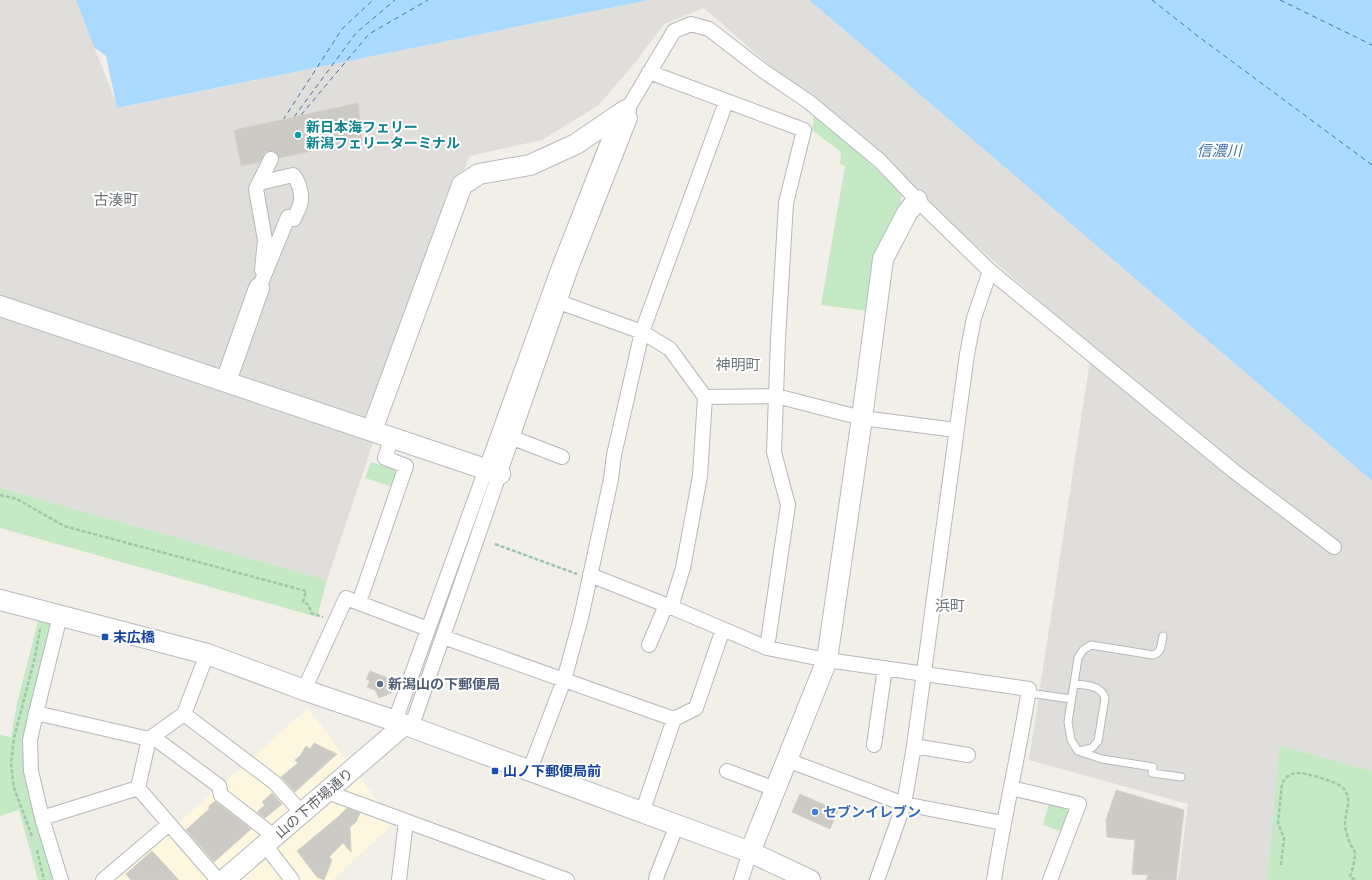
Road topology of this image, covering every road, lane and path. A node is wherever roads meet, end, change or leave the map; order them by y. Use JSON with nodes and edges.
{"nodes":[{"id":1,"x":647,"y":76,"type":"junction"},
{"id":2,"x":726,"y":102,"type":"junction"},
{"id":3,"x":626,"y":110,"type":"junction"},
{"id":4,"x":271,"y":159,"type":"dead end"},
{"id":5,"x":259,"y":183,"type":"junction"},
{"id":6,"x":917,"y":200,"type":"junction"},
{"id":7,"x":990,"y":271,"type":"junction"},
{"id":8,"x":259,"y":288,"type":"junction"},
{"id":9,"x":559,"y":302,"type":"junction"},
{"id":10,"x":0,"y":306,"type":"edge"},
{"id":11,"x":642,"y":332,"type":"junction"},
{"id":12,"x":226,"y":381,"type":"junction"},
{"id":13,"x":776,"y":396,"type":"junction"},
{"id":14,"x":705,"y":397,"type":"junction"},
{"id":15,"x":862,"y":418,"type":"junction"},
{"id":16,"x":372,"y":430,"type":"junction"},
{"id":17,"x":956,"y":430,"type":"junction"},
{"id":18,"x":392,"y":437,"type":"junction"},
{"id":19,"x":513,"y":438,"type":"junction"},
{"id":20,"x":562,"y":457,"type":"dead end"},
{"id":21,"x":493,"y":471,"type":"junction"},
{"id":22,"x":0,"y":495,"type":"edge"},
{"id":23,"x":495,"y":544,"type":"dead end"},
{"id":24,"x":1334,"y":547,"type":"dead end"},
{"id":25,"x":589,"y":577,"type":"junction"},
{"id":26,"x":362,"y":594,"type":"dead end"},
{"id":27,"x":0,"y":600,"type":"edge"},
{"id":28,"x":668,"y":606,"type":"junction"},
{"id":29,"x":60,"y":616,"type":"junction"},
{"id":30,"x":336,"y":621,"type":"junction"},
{"id":31,"x":428,"y":629,"type":"junction"},
{"id":32,"x":723,"y":629,"type":"junction"},
{"id":33,"x":443,"y":636,"type":"junction"},
{"id":34,"x":1163,"y":636,"type":"dead end"},
{"id":35,"x":649,"y":645,"type":"dead end"},
{"id":36,"x":767,"y":648,"type":"junction"},
{"id":37,"x":207,"y":654,"type":"junction"},
{"id":38,"x":827,"y":660,"type":"junction"},
{"id":39,"x":884,"y":668,"type":"junction"},
{"id":40,"x":923,"y":674,"type":"junction"},
{"id":41,"x":564,"y":680,"type":"junction"},
{"id":42,"x":1074,"y":684,"type":"junction"},
{"id":43,"x":304,"y":690,"type":"junction"},
{"id":44,"x":1028,"y":693,"type":"junction"},
{"id":45,"x":1071,"y":699,"type":"junction"},
{"id":46,"x":36,"y":713,"type":"junction"},
{"id":47,"x":184,"y":714,"type":"junction"},
{"id":48,"x":674,"y":719,"type":"junction"},
{"id":49,"x":403,"y":725,"type":"junction"},
{"id":50,"x":151,"y":738,"type":"junction"},
{"id":51,"x":874,"y":745,"type":"dead end"},
{"id":52,"x":914,"y":746,"type":"junction"},
{"id":53,"x":1078,"y":751,"type":"junction"},
{"id":54,"x":968,"y":755,"type":"dead end"},
{"id":55,"x":787,"y":760,"type":"junction"},
{"id":56,"x":728,"y":771,"type":"dead end"},
{"id":57,"x":529,"y":772,"type":"junction"},
{"id":58,"x":1181,"y":777,"type":"dead end"},
{"id":59,"x":138,"y":788,"type":"junction"},
{"id":60,"x":1011,"y":788,"type":"junction"},
{"id":61,"x":775,"y":789,"type":"junction"},
{"id":62,"x":327,"y":792,"type":"junction"},
{"id":63,"x":904,"y":804,"type":"junction"},
{"id":64,"x":302,"y":813,"type":"junction"},
{"id":65,"x":642,"y":813,"type":"junction"},
{"id":66,"x":42,"y":818,"type":"junction"},
{"id":67,"x":406,"y":821,"type":"junction"},
{"id":68,"x":1003,"y":823,"type":"junction"},
{"id":69,"x":169,"y":824,"type":"junction"},
{"id":70,"x":677,"y":825,"type":"junction"},
{"id":71,"x":270,"y":841,"type":"junction"},
{"id":72,"x":750,"y":852,"type":"junction"},
{"id":73,"x":1281,"y":866,"type":"dead end"},
{"id":74,"x":61,"y":880,"type":"edge"},
{"id":75,"x":103,"y":880,"type":"edge"},
{"id":76,"x":218,"y":880,"type":"edge"},
{"id":77,"x":224,"y":880,"type":"edge"},
{"id":78,"x":292,"y":880,"type":"edge"},
{"id":79,"x":399,"y":880,"type":"edge"},
{"id":80,"x":567,"y":880,"type":"edge"},
{"id":81,"x":656,"y":880,"type":"edge"},
{"id":82,"x":741,"y":880,"type":"edge"},
{"id":83,"x":810,"y":880,"type":"edge"},
{"id":84,"x":877,"y":880,"type":"edge"},
{"id":85,"x":994,"y":880,"type":"edge"},
{"id":86,"x":1050,"y":880,"type":"edge"},
{"id":87,"x":1356,"y":880,"type":"edge"}],
"edges":[{"from":1,"to":2,"type":"street"},
{"from":1,"to":3,"type":"street"},
{"from":1,"to":6,"type":"street"},
{"from":1,"to":9,"type":"street"},
{"from":2,"to":11,"type":"street"},
{"from":2,"to":13,"type":"street"},
{"from":3,"to":16,"type":"street"},
{"from":3,"to":21,"type":"street"},
{"from":4,"to":5,"type":"street"},
{"from":5,"to":8,"type":"street"},
{"from":5,"to":8,"type":"street"},
{"from":6,"to":7,"type":"street"},
{"from":6,"to":15,"type":"street"},
{"from":7,"to":17,"type":"street"},
{"from":7,"to":24,"type":"street"},
{"from":8,"to":12,"type":"street"},
{"from":9,"to":11,"type":"street"},
{"from":9,"to":19,"type":"street"},
{"from":10,"to":12,"type":"street"},
{"from":11,"to":14,"type":"street"},
{"from":11,"to":25,"type":"street"},
{"from":12,"to":16,"type":"street"},
{"from":13,"to":14,"type":"street"},
{"from":13,"to":15,"type":"street"},
{"from":13,"to":36,"type":"street"},
{"from":14,"to":28,"type":"street"},
{"from":15,"to":17,"type":"street"},
{"from":15,"to":38,"type":"street"},
{"from":16,"to":18,"type":"street"},
{"from":17,"to":40,"type":"street"},
{"from":18,"to":21,"type":"street"},
{"from":18,"to":26,"type":"street"},
{"from":19,"to":20,"type":"street"},
{"from":19,"to":21,"type":"street"},
{"from":21,"to":31,"type":"street"},
{"from":21,"to":33,"type":"street"},
{"from":22,"to":30,"type":"path"},
{"from":23,"to":25,"type":"path"},
{"from":25,"to":28,"type":"street"},
{"from":25,"to":41,"type":"street"},
{"from":27,"to":29,"type":"street"},
{"from":28,"to":32,"type":"street"},
{"from":28,"to":35,"type":"street"},
{"from":29,"to":37,"type":"street"},
{"from":29,"to":46,"type":"street"},
{"from":30,"to":31,"type":"street"},
{"from":30,"to":43,"type":"street"},
{"from":31,"to":49,"type":"street"},
{"from":32,"to":36,"type":"street"},
{"from":32,"to":48,"type":"street"},
{"from":33,"to":41,"type":"street"},
{"from":33,"to":49,"type":"street"},
{"from":34,"to":42,"type":"lane"},
{"from":36,"to":38,"type":"street"},
{"from":37,"to":43,"type":"street"},
{"from":37,"to":47,"type":"street"},
{"from":38,"to":39,"type":"street"},
{"from":38,"to":55,"type":"street"},
{"from":39,"to":40,"type":"street"},
{"from":39,"to":51,"type":"street"},
{"from":40,"to":44,"type":"street"},
{"from":40,"to":52,"type":"street"},
{"from":41,"to":48,"type":"street"},
{"from":41,"to":57,"type":"street"},
{"from":42,"to":45,"type":"lane"},
{"from":42,"to":53,"type":"lane"},
{"from":43,"to":49,"type":"street"},
{"from":44,"to":45,"type":"lane"},
{"from":44,"to":60,"type":"street"},
{"from":45,"to":53,"type":"lane"},
{"from":46,"to":50,"type":"street"},
{"from":46,"to":66,"type":"street"},
{"from":47,"to":50,"type":"street"},
{"from":47,"to":64,"type":"street"},
{"from":48,"to":65,"type":"street"},
{"from":49,"to":57,"type":"street"},
{"from":49,"to":62,"type":"street","name":"山の下市場通り"},
{"from":50,"to":59,"type":"street"},
{"from":50,"to":71,"type":"street"},
{"from":52,"to":54,"type":"street"},
{"from":52,"to":63,"type":"street"},
{"from":53,"to":58,"type":"lane"},
{"from":55,"to":61,"type":"street"},
{"from":55,"to":63,"type":"street"},
{"from":56,"to":61,"type":"street"},
{"from":57,"to":65,"type":"street"},
{"from":59,"to":66,"type":"street"},
{"from":59,"to":69,"type":"street"},
{"from":60,"to":68,"type":"street"},
{"from":60,"to":86,"type":"street"},
{"from":61,"to":72,"type":"street"},
{"from":62,"to":64,"type":"street","name":"山の下市場通り"},
{"from":62,"to":67,"type":"street"},
{"from":63,"to":68,"type":"street"},
{"from":63,"to":84,"type":"street"},
{"from":64,"to":71,"type":"street","name":"山の下市場通り"},
{"from":65,"to":70,"type":"street"},
{"from":66,"to":74,"type":"street"},
{"from":67,"to":79,"type":"street"},
{"from":67,"to":80,"type":"street"},
{"from":68,"to":85,"type":"street"},
{"from":69,"to":75,"type":"street"},
{"from":69,"to":76,"type":"street"},
{"from":70,"to":72,"type":"street"},
{"from":70,"to":81,"type":"street"},
{"from":71,"to":77,"type":"street","name":"山の下市場通り"},
{"from":71,"to":78,"type":"street"},
{"from":72,"to":82,"type":"street"},
{"from":72,"to":83,"type":"street"},
{"from":73,"to":87,"type":"path"}]}
